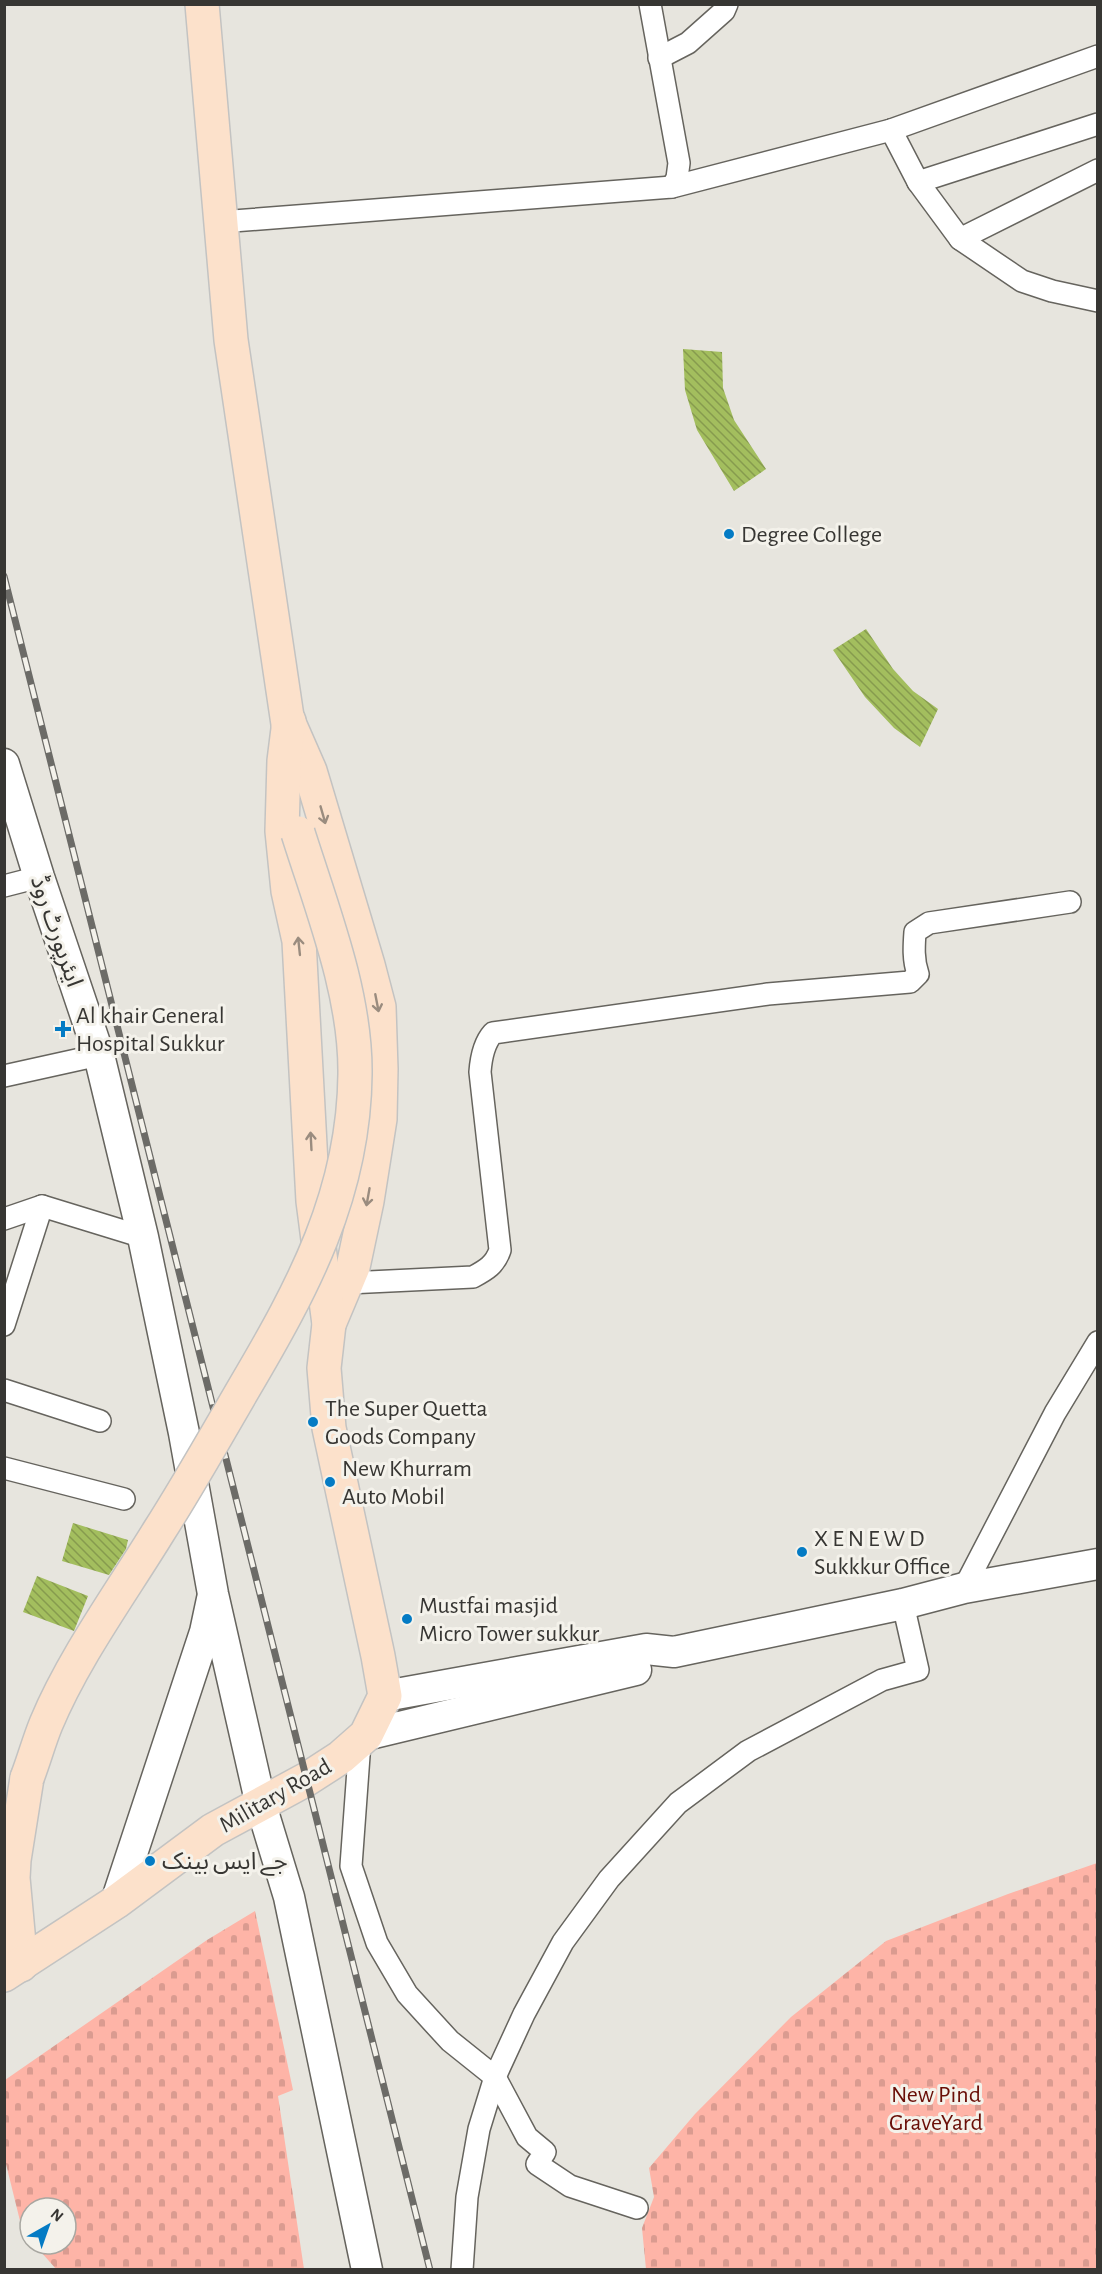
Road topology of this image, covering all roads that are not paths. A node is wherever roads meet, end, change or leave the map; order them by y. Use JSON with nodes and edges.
{"nodes":[{"id":1,"x":202,"y":4,"type":"edge"},
{"id":2,"x":650,"y":4,"type":"edge"},
{"id":3,"x":727,"y":4,"type":"edge"},
{"id":4,"x":1098,"y":56,"type":"edge"},
{"id":5,"x":659,"y":58,"type":"junction"},
{"id":6,"x":1098,"y":124,"type":"edge"},
{"id":7,"x":891,"y":130,"type":"junction"},
{"id":8,"x":1098,"y":170,"type":"edge"},
{"id":9,"x":918,"y":182,"type":"junction"},
{"id":10,"x":672,"y":187,"type":"junction"},
{"id":11,"x":220,"y":222,"type":"junction"},
{"id":12,"x":960,"y":239,"type":"junction"},
{"id":13,"x":1098,"y":301,"type":"edge"},
{"id":14,"x":289,"y":721,"type":"junction"},
{"id":15,"x":4,"y":764,"type":"edge"},
{"id":16,"x":39,"y":877,"type":"junction"},
{"id":17,"x":4,"y":886,"type":"edge"},
{"id":18,"x":1070,"y":902,"type":"dead end"},
{"id":19,"x":99,"y":1055,"type":"junction"},
{"id":20,"x":4,"y":1076,"type":"edge"},
{"id":21,"x":42,"y":1206,"type":"junction"},
{"id":22,"x":4,"y":1219,"type":"edge"},
{"id":23,"x":143,"y":1237,"type":"junction"},
{"id":24,"x":348,"y":1283,"type":"junction"},
{"id":25,"x":329,"y":1324,"type":"junction"},
{"id":26,"x":4,"y":1325,"type":"edge"},
{"id":27,"x":1098,"y":1342,"type":"edge"},
{"id":28,"x":4,"y":1390,"type":"edge"},
{"id":29,"x":99,"y":1421,"type":"dead end"},
{"id":30,"x":4,"y":1467,"type":"edge"},
{"id":31,"x":124,"y":1499,"type":"dead end"},
{"id":32,"x":1098,"y":1564,"type":"edge"},
{"id":33,"x":964,"y":1588,"type":"junction"},
{"id":34,"x":213,"y":1594,"type":"junction"},
{"id":35,"x":903,"y":1604,"type":"junction"},
{"id":36,"x":222,"y":1631,"type":"junction"},
{"id":37,"x":674,"y":1652,"type":"junction"},
{"id":38,"x":385,"y":1696,"type":"junction"},
{"id":39,"x":363,"y":1739,"type":"junction"},
{"id":40,"x":261,"y":1805,"type":"junction"},
{"id":41,"x":9,"y":1852,"type":"edge"},
{"id":42,"x":144,"y":1881,"type":"junction"},
{"id":43,"x":116,"y":1902,"type":"junction"},
{"id":44,"x":13,"y":1970,"type":"edge"},
{"id":45,"x":495,"y":2077,"type":"junction"},
{"id":46,"x":637,"y":2208,"type":"dead end"},
{"id":47,"x":367,"y":2270,"type":"edge"},
{"id":48,"x":462,"y":2270,"type":"edge"}],
"edges":[{"from":1,"to":11,"type":"main road"},
{"from":2,"to":5,"type":"street"},
{"from":3,"to":5,"type":"street"},
{"from":4,"to":7,"type":"street"},
{"from":5,"to":10,"type":"street"},
{"from":6,"to":9,"type":"street"},
{"from":7,"to":9,"type":"street"},
{"from":7,"to":10,"type":"street"},
{"from":8,"to":12,"type":"street"},
{"from":9,"to":12,"type":"street"},
{"from":10,"to":11,"type":"street"},
{"from":11,"to":14,"type":"main road"},
{"from":12,"to":13,"type":"street"},
{"from":14,"to":24,"type":"main road","one_way":true},
{"from":25,"to":14,"type":"main road","one_way":true},
{"from":14,"to":41,"type":"main road","bridge":true},
{"from":15,"to":16,"type":"main road","name":"ایئرپورٹ روڈ"},
{"from":16,"to":17,"type":"street"},
{"from":16,"to":19,"type":"main road","name":"ایئرپورٹ روڈ"},
{"from":18,"to":24,"type":"street"},
{"from":19,"to":20,"type":"street"},
{"from":19,"to":23,"type":"main road","name":"ایئرپورٹ روڈ"},
{"from":21,"to":22,"type":"street"},
{"from":21,"to":23,"type":"street"},
{"from":21,"to":26,"type":"street"},
{"from":23,"to":34,"type":"main road","name":"ایئرپورٹ روڈ"},
{"from":24,"to":25,"type":"main road"},
{"from":25,"to":38,"type":"main road"},
{"from":27,"to":33,"type":"street"},
{"from":28,"to":29,"type":"street"},
{"from":30,"to":31,"type":"street"},
{"from":32,"to":33,"type":"main road"},
{"from":33,"to":35,"type":"main road"},
{"from":34,"to":36,"type":"main road","name":"ایئرپورٹ روڈ"},
{"from":34,"to":43,"type":"main road"},
{"from":35,"to":37,"type":"main road"},
{"from":35,"to":45,"type":"street"},
{"from":36,"to":40,"type":"main road","name":"ایئرپورٹ روڈ"},
{"from":36,"to":42,"type":"main road"},
{"from":37,"to":38,"type":"main road"},
{"from":37,"to":39,"type":"main road"},
{"from":38,"to":39,"type":"main road"},
{"from":39,"to":40,"type":"main road","name":"Military Road"},
{"from":39,"to":45,"type":"street"},
{"from":40,"to":42,"type":"main road","name":"Military Road"},
{"from":40,"to":47,"type":"main road","name":"ایئرپورٹ روڈ"},
{"from":41,"to":44,"type":"main road"},
{"from":42,"to":43,"type":"main road","name":"Military Road"},
{"from":43,"to":44,"type":"main road","name":"Military Road"},
{"from":45,"to":46,"type":"street"},
{"from":45,"to":48,"type":"street"}]}
